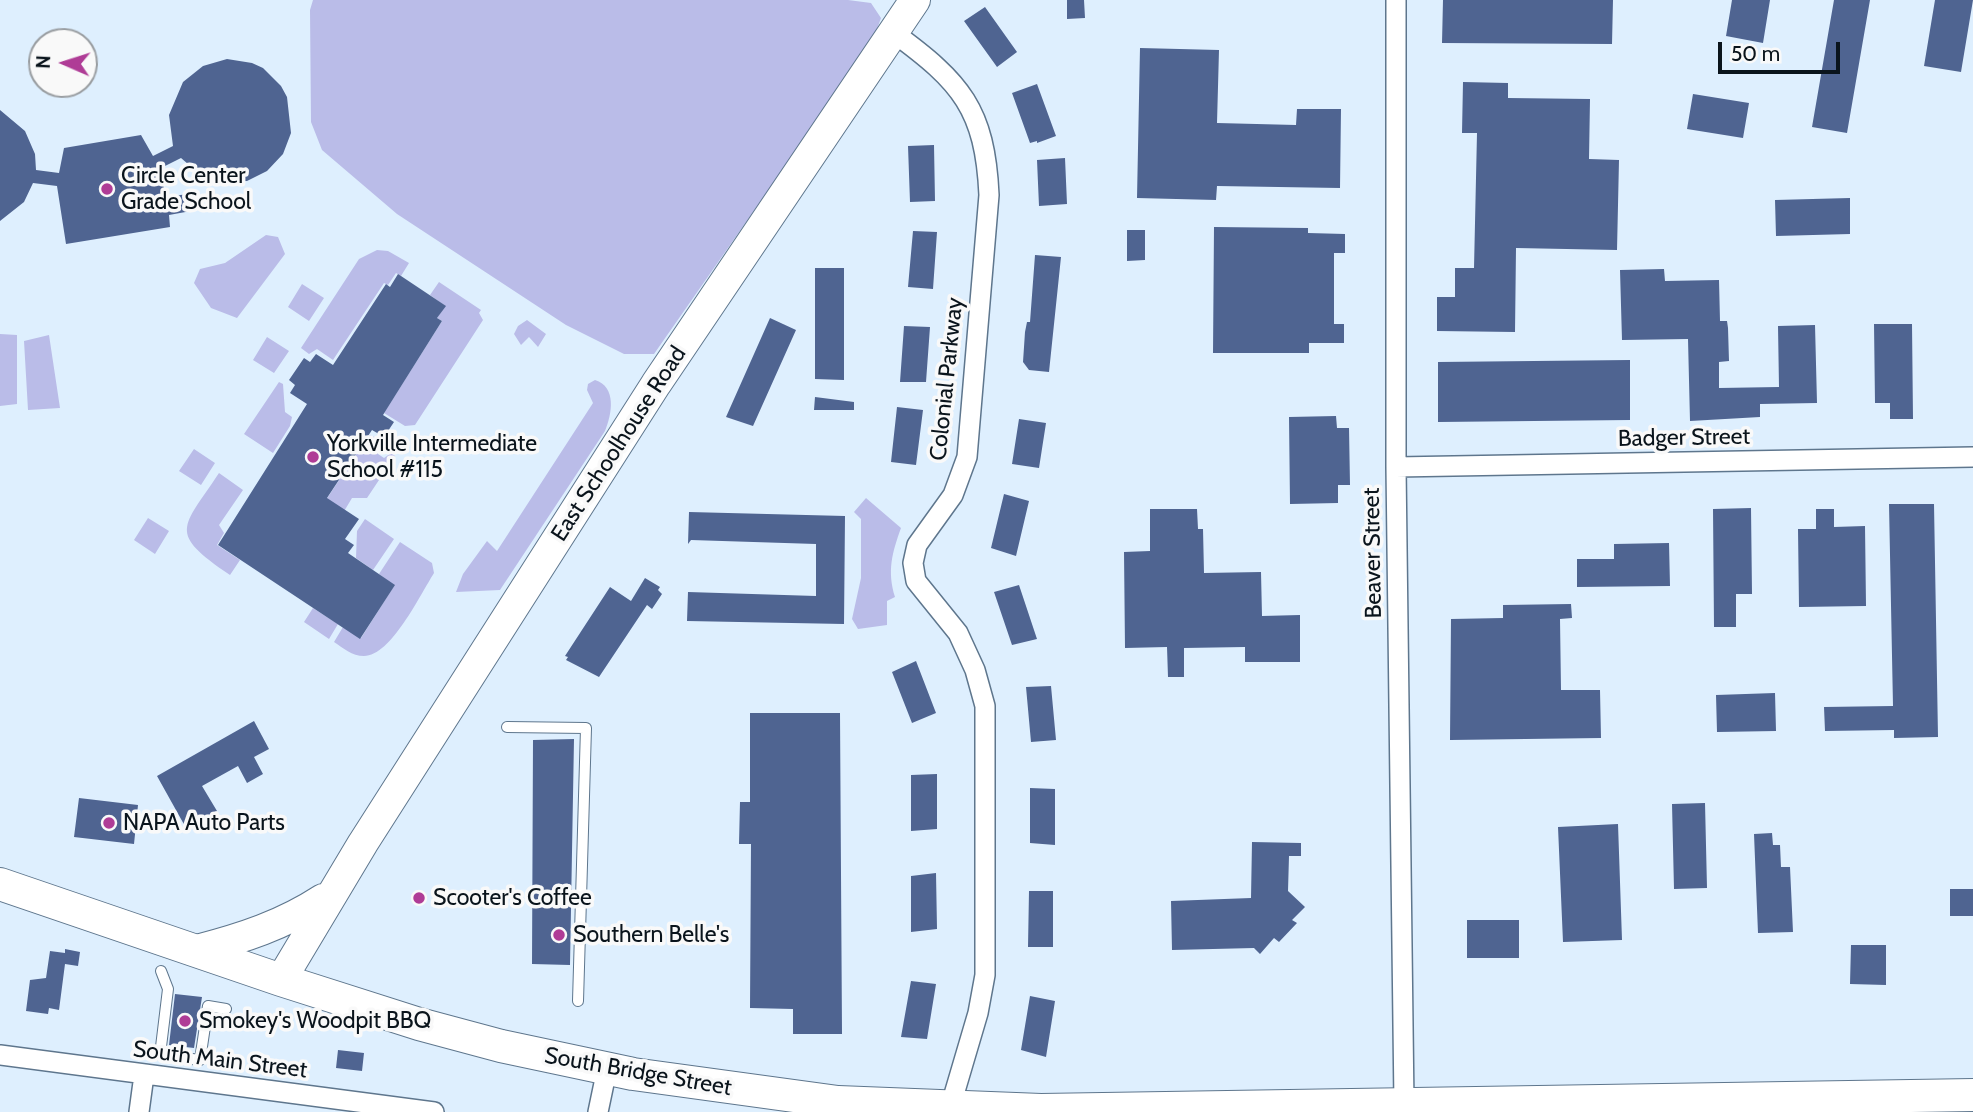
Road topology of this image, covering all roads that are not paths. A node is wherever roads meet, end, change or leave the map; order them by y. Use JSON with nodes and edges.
{"nodes":[{"id":1,"x":915,"y":0,"type":"edge"},
{"id":2,"x":1396,"y":0,"type":"edge"},
{"id":3,"x":894,"y":33,"type":"junction"},
{"id":4,"x":1973,"y":457,"type":"edge"},
{"id":5,"x":1396,"y":467,"type":"junction"},
{"id":6,"x":508,"y":727,"type":"dead end"},
{"id":7,"x":0,"y":884,"type":"edge"},
{"id":8,"x":332,"y":893,"type":"junction"},
{"id":9,"x":197,"y":950,"type":"junction"},
{"id":10,"x":161,"y":971,"type":"dead end"},
{"id":11,"x":281,"y":980,"type":"junction"},
{"id":12,"x":578,"y":1001,"type":"dead end"},
{"id":13,"x":226,"y":1009,"type":"dead end"},
{"id":14,"x":0,"y":1055,"type":"edge"},
{"id":15,"x":607,"y":1069,"type":"junction"},
{"id":16,"x":144,"y":1076,"type":"junction"},
{"id":17,"x":1973,"y":1095,"type":"edge"},
{"id":18,"x":1404,"y":1104,"type":"junction"},
{"id":19,"x":1910,"y":1104,"type":"edge"},
{"id":20,"x":950,"y":1108,"type":"junction"},
{"id":21,"x":139,"y":1112,"type":"edge"},
{"id":22,"x":434,"y":1112,"type":"edge"},
{"id":23,"x":598,"y":1112,"type":"edge"}],
"edges":[{"from":1,"to":3,"type":"main road","name":"East Schoolhouse Road"},
{"from":2,"to":5,"type":"street","name":"Beaver Street"},
{"from":3,"to":8,"type":"main road","name":"East Schoolhouse Road"},
{"from":3,"to":20,"type":"street","name":"Colonial Parkway"},
{"from":4,"to":5,"type":"street","name":"Badger Street"},
{"from":5,"to":18,"type":"street","name":"Beaver Street"},
{"from":6,"to":12,"type":"lane"},
{"from":7,"to":9,"type":"highway","name":"South Bridge Street"},
{"from":8,"to":9,"type":"main road","name":"East Schoolhouse Road"},
{"from":8,"to":11,"type":"main road","name":"East Schoolhouse Road"},
{"from":9,"to":11,"type":"highway","name":"South Bridge Street"},
{"from":10,"to":13,"type":"lane"},
{"from":11,"to":15,"type":"highway","name":"South Bridge Street"},
{"from":14,"to":16,"type":"street","name":"South Main Street"},
{"from":15,"to":20,"type":"highway","name":"South Bridge Street"},
{"from":15,"to":23,"type":"street"},
{"from":16,"to":21,"type":"street"},
{"from":16,"to":22,"type":"street","name":"South Main Street"},
{"from":17,"to":19,"type":"highway","name":"South Bridge Street"},
{"from":18,"to":19,"type":"highway","name":"South Bridge Street"},
{"from":18,"to":20,"type":"highway","name":"South Bridge Street"}]}
